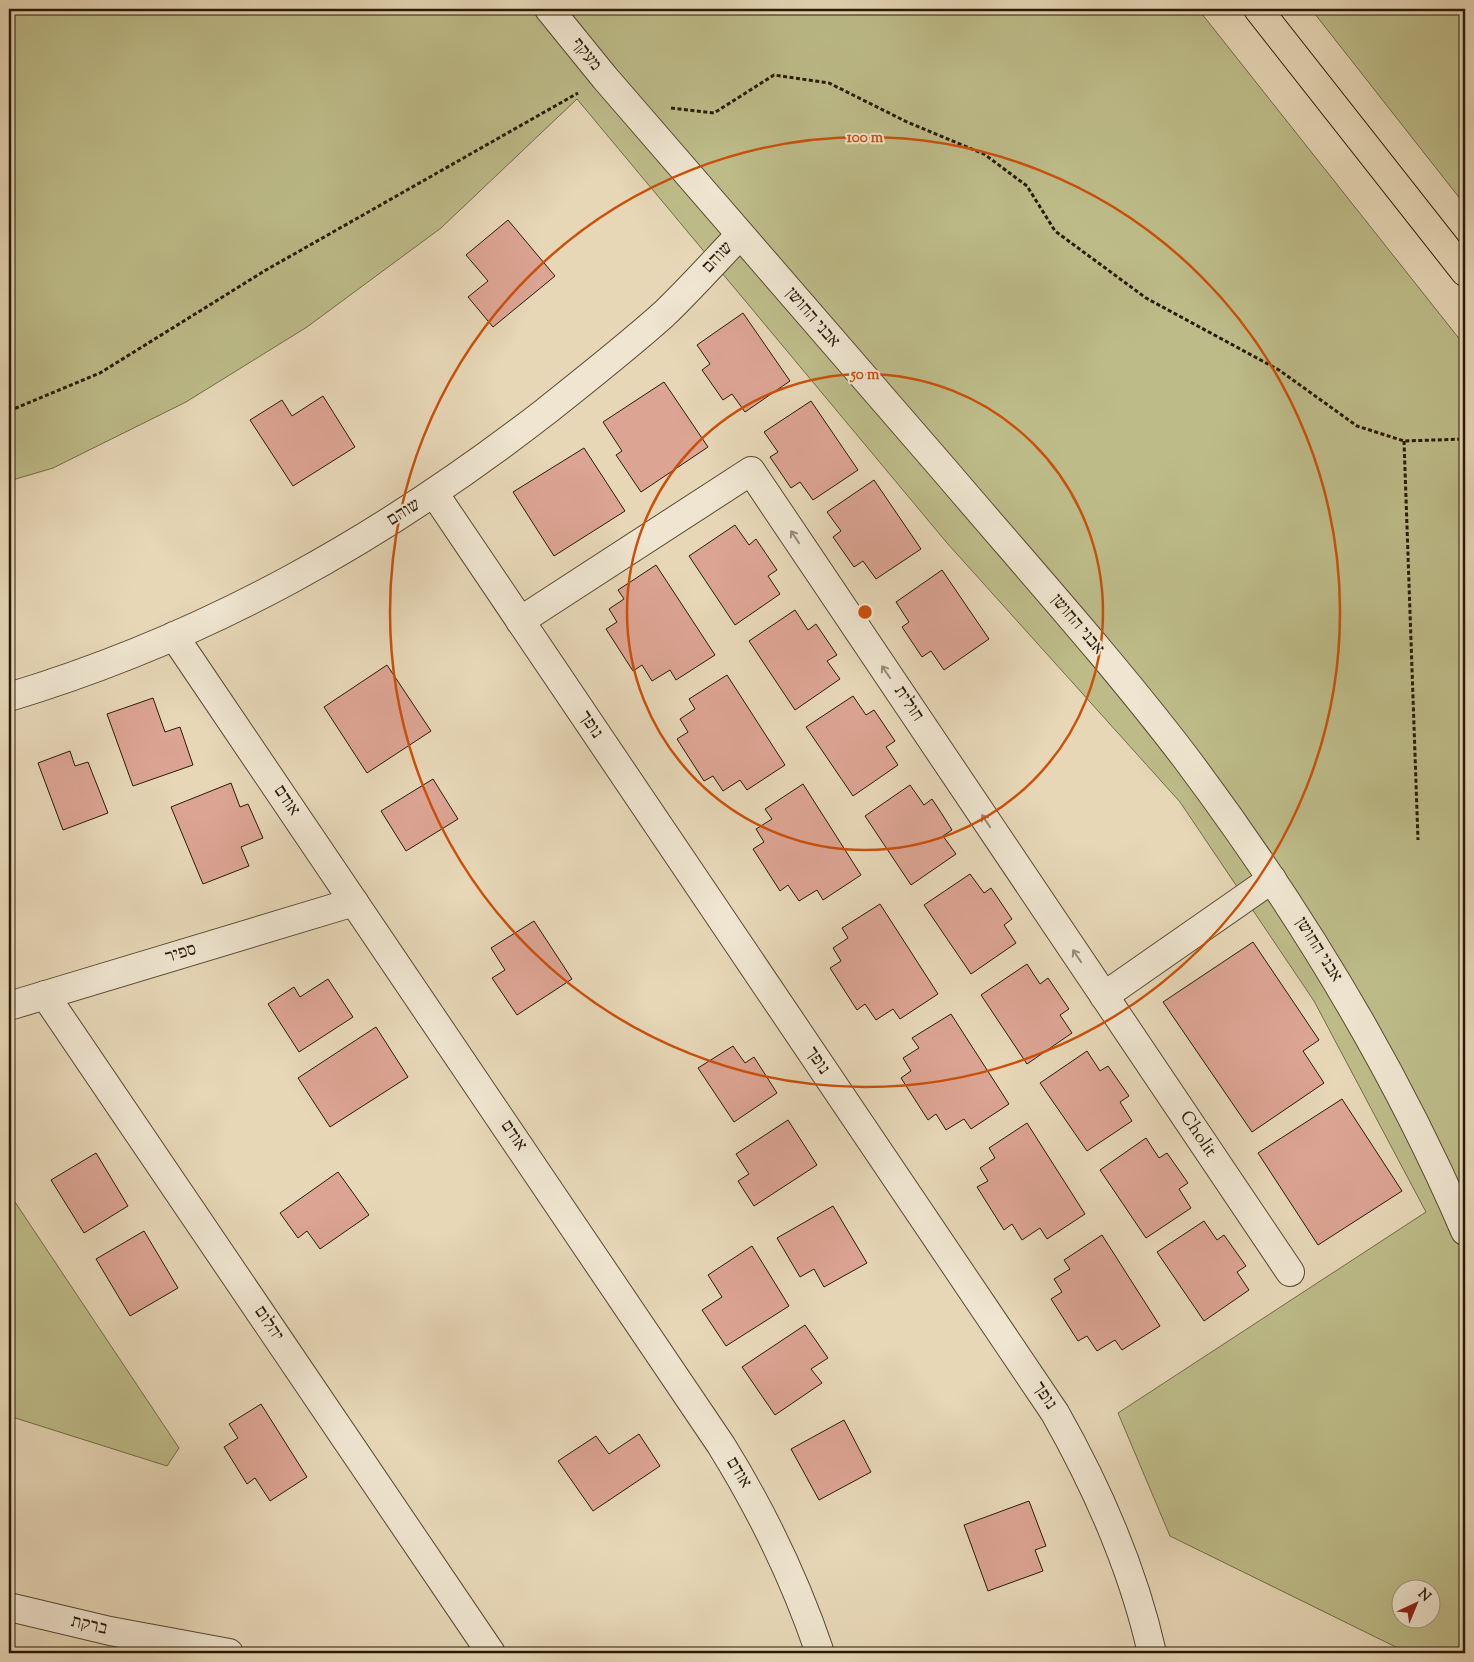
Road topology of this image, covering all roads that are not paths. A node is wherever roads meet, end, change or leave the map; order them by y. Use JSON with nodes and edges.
{"nodes":[{"id":1,"x":549,"y":9,"type":"edge"},
{"id":2,"x":1258,"y":9,"type":"edge"},
{"id":3,"x":605,"y":78,"type":"joint"},
{"id":4,"x":740,"y":235,"type":"junction"},
{"id":5,"x":1465,"y":272,"type":"edge"},
{"id":6,"x":434,"y":493,"type":"junction"},
{"id":7,"x":520,"y":622,"type":"junction"},
{"id":8,"x":174,"y":636,"type":"junction"},
{"id":9,"x":9,"y":697,"type":"edge"},
{"id":10,"x":1272,"y":879,"type":"junction"},
{"id":11,"x":354,"y":902,"type":"junction"},
{"id":12,"x":45,"y":995,"type":"junction"},
{"id":13,"x":1104,"y":996,"type":"junction"},
{"id":14,"x":9,"y":1006,"type":"edge"},
{"id":15,"x":1465,"y":1231,"type":"edge"},
{"id":16,"x":1290,"y":1272,"type":"dead end"},
{"id":17,"x":9,"y":1607,"type":"edge"},
{"id":18,"x":483,"y":1650,"type":"edge"},
{"id":19,"x":229,"y":1653,"type":"edge"},
{"id":20,"x":820,"y":1653,"type":"edge"},
{"id":21,"x":1152,"y":1653,"type":"edge"}],
"edges":[{"from":1,"to":3,"type":"street","name":"מעקף"},
{"from":2,"to":5,"type":"main road"},
{"from":3,"to":4,"type":"street","name":"אבני החושן"},
{"from":4,"to":6,"type":"street","name":"שוהם"},
{"from":4,"to":10,"type":"street","name":"אבני החושן"},
{"from":6,"to":7,"type":"street","name":"נופך"},
{"from":6,"to":8,"type":"street","name":"שוהם"},
{"from":13,"to":7,"type":"street","name":"חולית","one_way":true},
{"from":7,"to":21,"type":"street","name":"נופך"},
{"from":8,"to":9,"type":"street","name":"שוהם"},
{"from":8,"to":11,"type":"street","name":"אודם"},
{"from":10,"to":13,"type":"street"},
{"from":10,"to":15,"type":"street","name":"אבני החושן"},
{"from":11,"to":12,"type":"street","name":"ספיר"},
{"from":11,"to":20,"type":"street","name":"אודם"},
{"from":12,"to":14,"type":"street","name":"ספיר"},
{"from":12,"to":18,"type":"street","name":"יהלום"},
{"from":13,"to":16,"type":"street","name":"Cholit"},
{"from":17,"to":19,"type":"street","name":"ברקת"}]}
